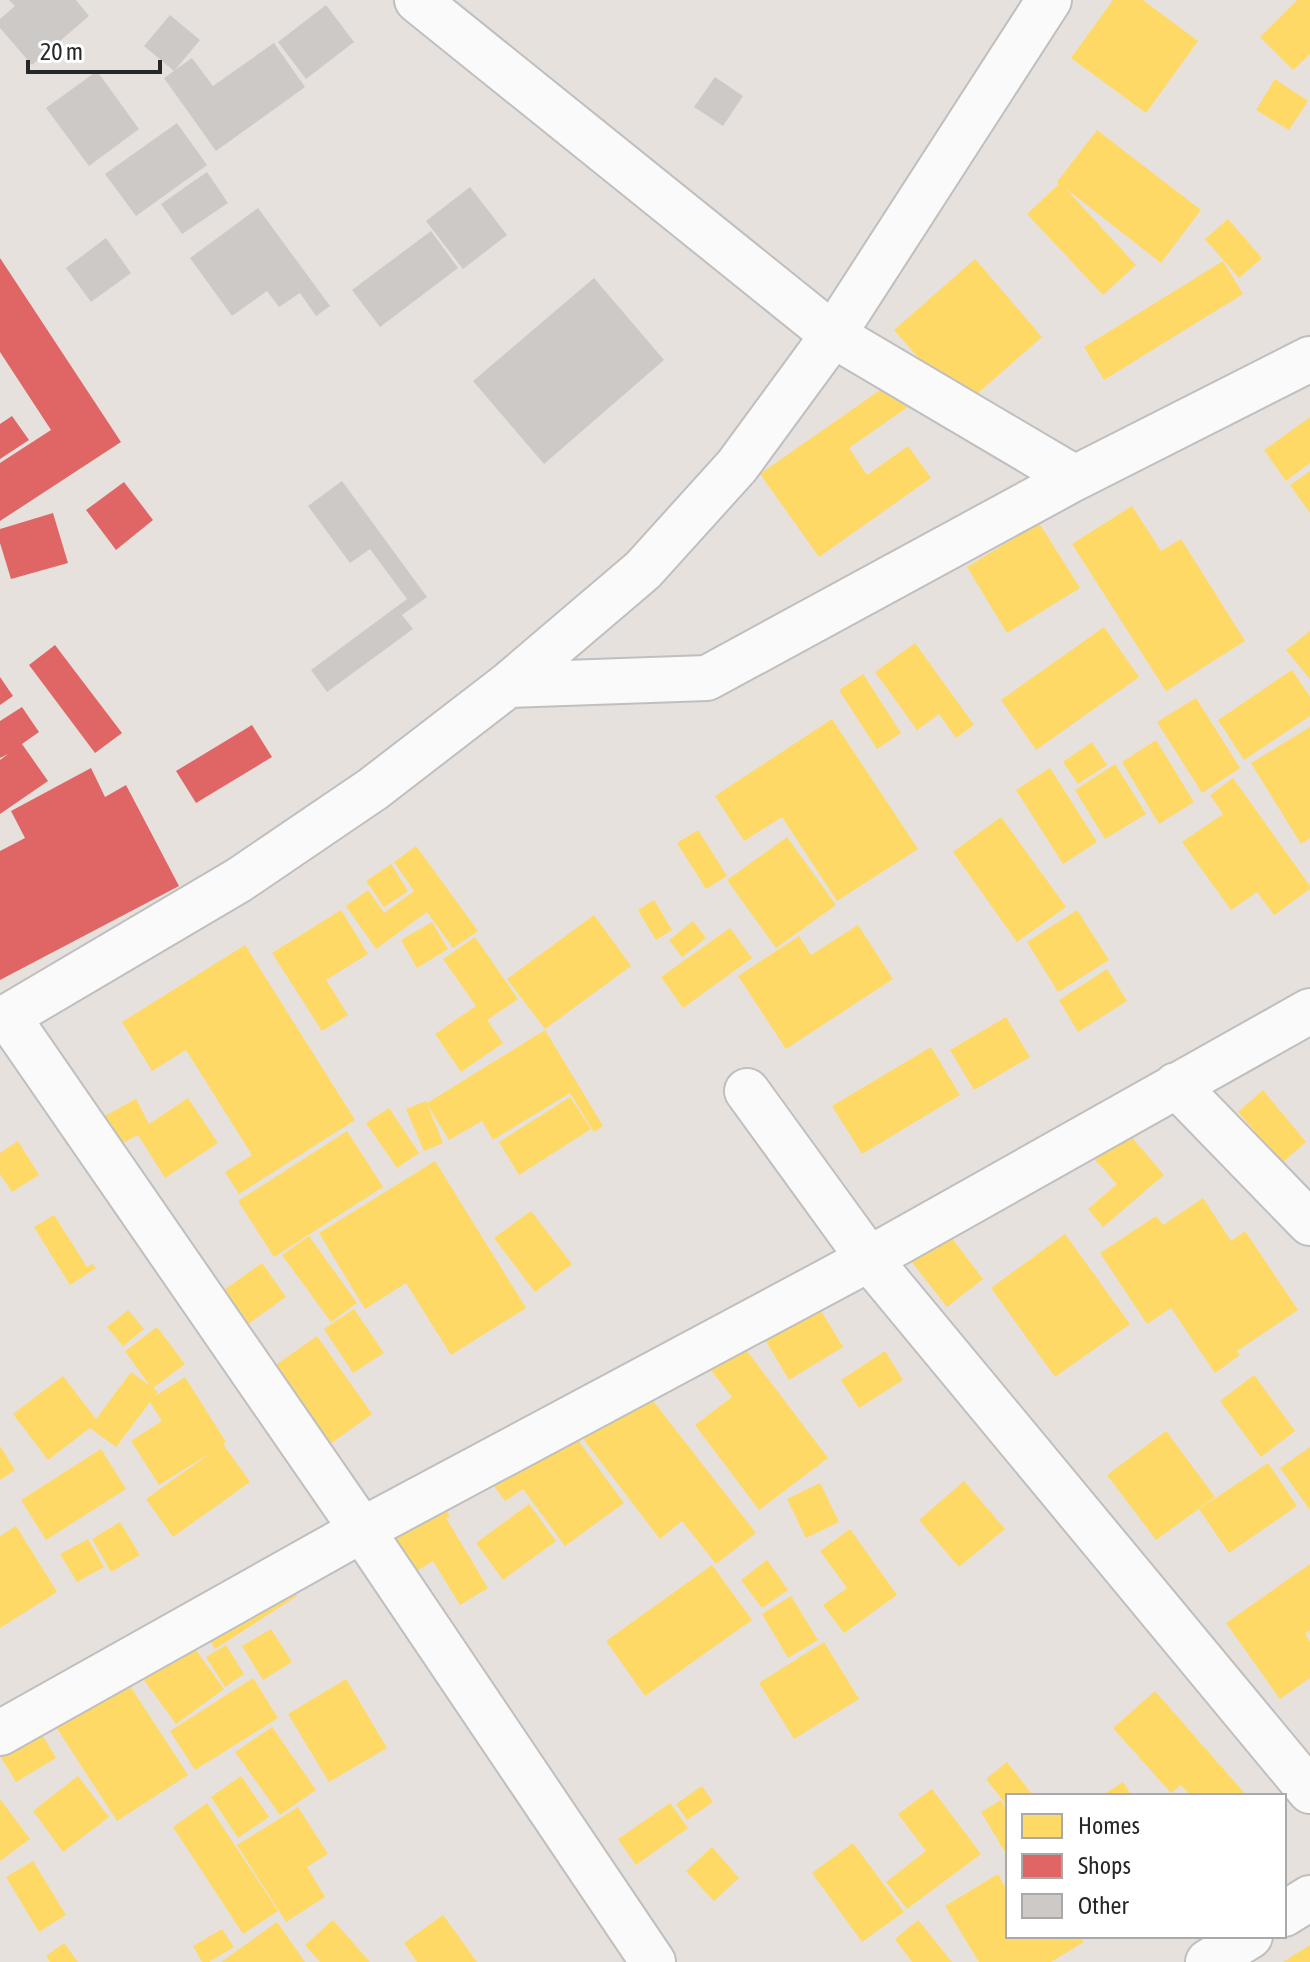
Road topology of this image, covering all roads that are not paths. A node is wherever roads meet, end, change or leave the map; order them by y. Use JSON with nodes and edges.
{"nodes":[{"id":1,"x":417,"y":0,"type":"edge"},
{"id":2,"x":1049,"y":0,"type":"edge"},
{"id":3,"x":833,"y":335,"type":"junction"},
{"id":4,"x":1310,"y":359,"type":"edge"},
{"id":5,"x":1075,"y":478,"type":"junction"},
{"id":6,"x":508,"y":685,"type":"junction"},
{"id":7,"x":1310,"y":1011,"type":"edge"},
{"id":8,"x":4,"y":1019,"type":"edge"},
{"id":9,"x":1176,"y":1085,"type":"junction"},
{"id":10,"x":747,"y":1091,"type":"dead end"},
{"id":11,"x":1310,"y":1223,"type":"edge"},
{"id":12,"x":869,"y":1259,"type":"junction"},
{"id":13,"x":362,"y":1530,"type":"junction"},
{"id":14,"x":0,"y":1733,"type":"edge"},
{"id":15,"x":1310,"y":1791,"type":"edge"},
{"id":16,"x":1310,"y":1898,"type":"edge"},
{"id":17,"x":1286,"y":1913,"type":"edge"},
{"id":18,"x":1247,"y":1938,"type":"edge"},
{"id":19,"x":653,"y":1962,"type":"edge"},
{"id":20,"x":1208,"y":1962,"type":"edge"}],
"edges":[{"from":1,"to":3,"type":"street"},
{"from":2,"to":3,"type":"street"},
{"from":3,"to":5,"type":"street"},
{"from":3,"to":6,"type":"street"},
{"from":4,"to":5,"type":"street"},
{"from":5,"to":6,"type":"street"},
{"from":6,"to":8,"type":"street"},
{"from":7,"to":9,"type":"street"},
{"from":8,"to":13,"type":"street"},
{"from":9,"to":11,"type":"street"},
{"from":9,"to":12,"type":"street"},
{"from":10,"to":12,"type":"street"},
{"from":12,"to":13,"type":"street"},
{"from":12,"to":15,"type":"street"},
{"from":13,"to":14,"type":"street"},
{"from":13,"to":19,"type":"street"},
{"from":16,"to":17,"type":"street"},
{"from":18,"to":20,"type":"street"}]}
